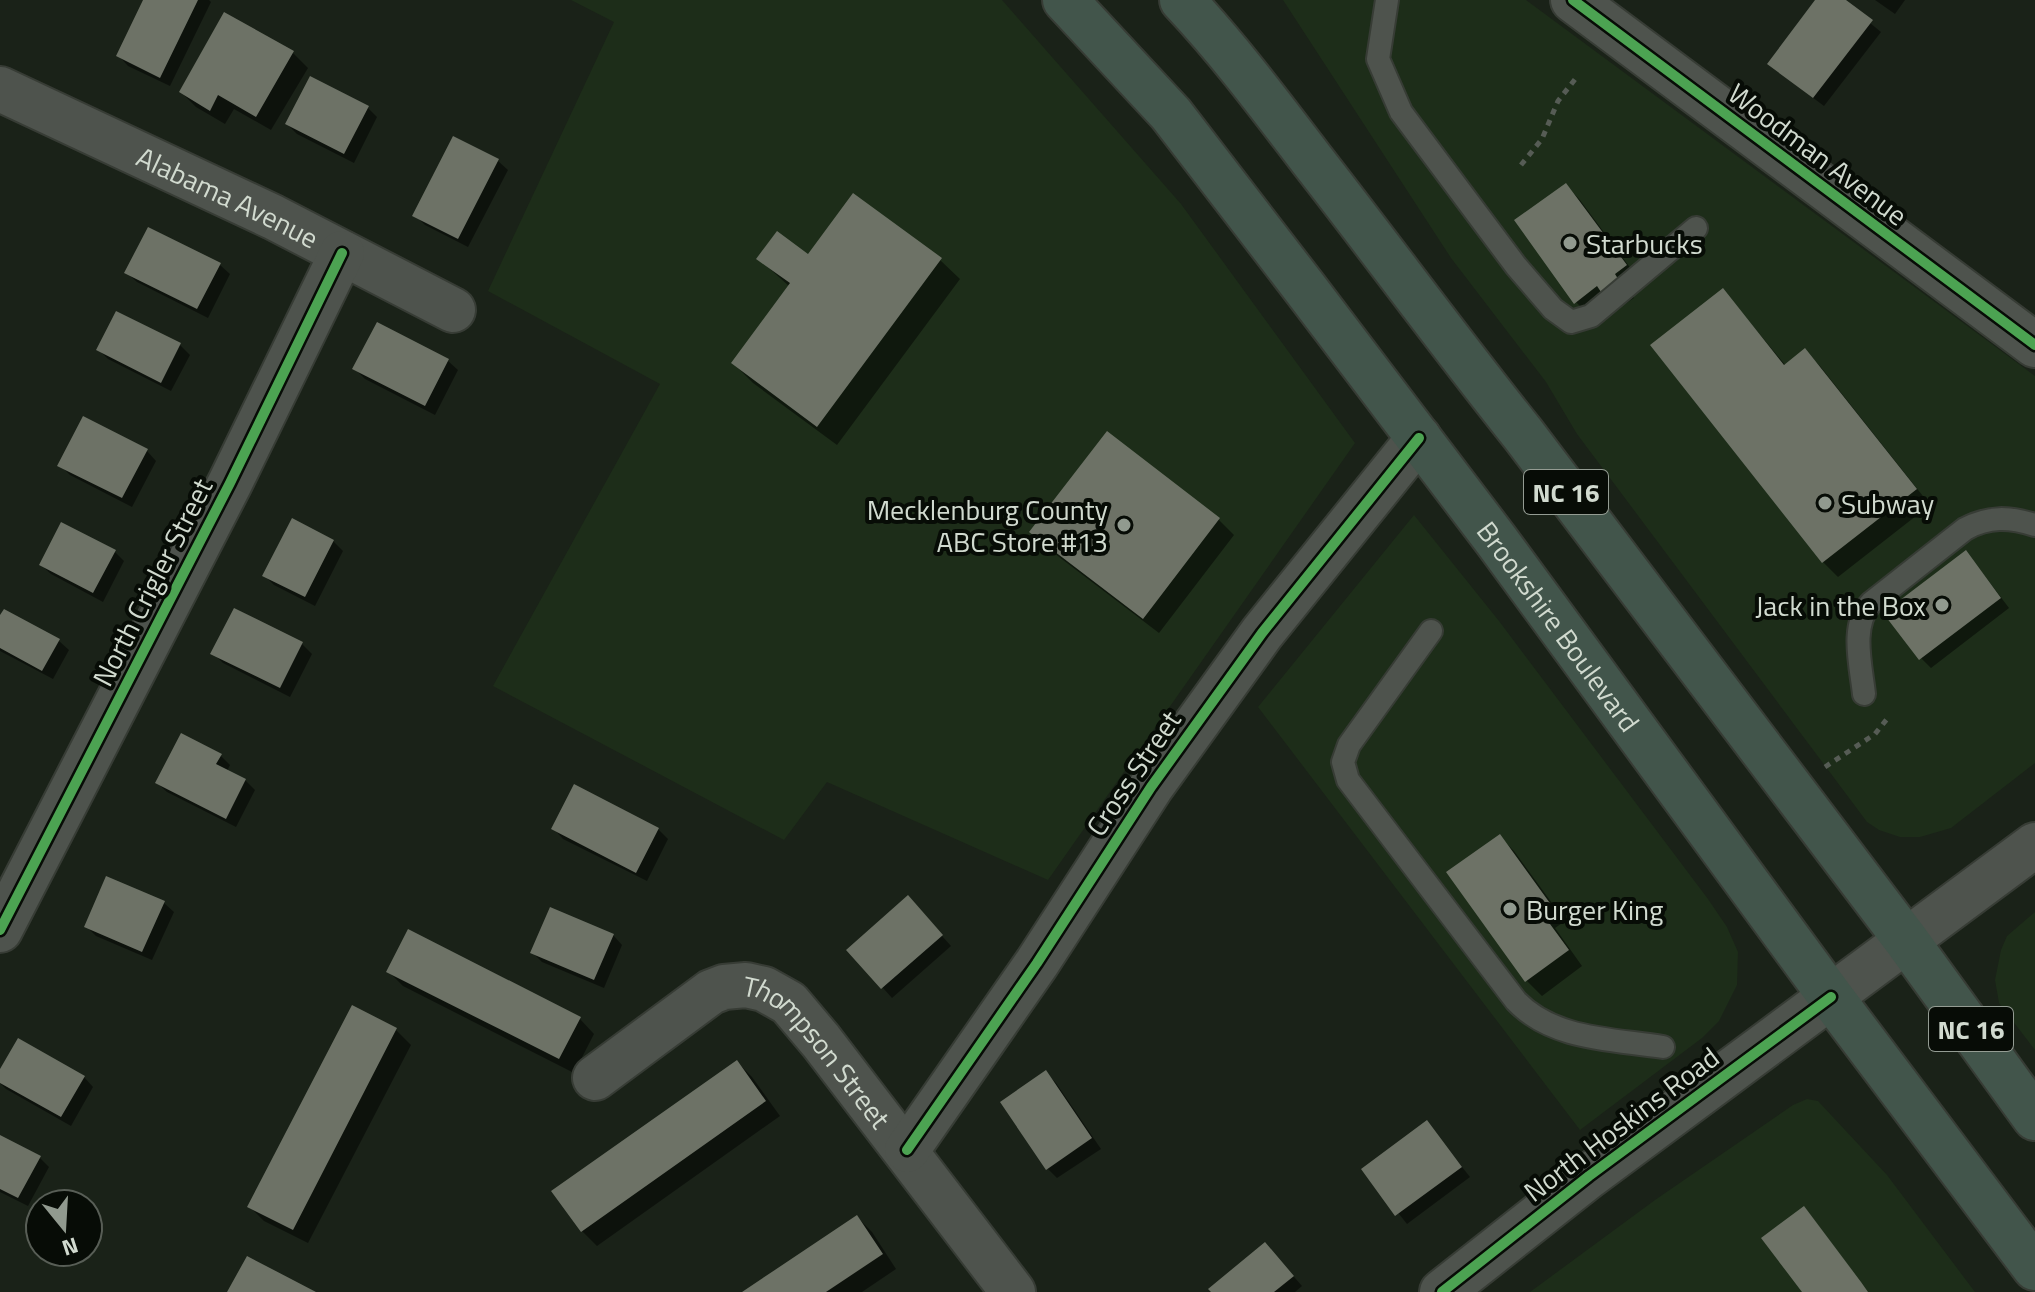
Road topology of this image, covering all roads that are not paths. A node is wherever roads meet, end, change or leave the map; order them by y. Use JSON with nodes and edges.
{"nodes":[{"id":1,"x":1065,"y":0,"type":"edge"},
{"id":2,"x":1182,"y":0,"type":"edge"},
{"id":3,"x":1387,"y":0,"type":"edge"},
{"id":4,"x":1573,"y":0,"type":"edge"},
{"id":5,"x":0,"y":89,"type":"edge"},
{"id":6,"x":1696,"y":228,"type":"dead end"},
{"id":7,"x":342,"y":253,"type":"junction"},
{"id":8,"x":453,"y":310,"type":"dead end"},
{"id":9,"x":2035,"y":345,"type":"edge"},
{"id":10,"x":1419,"y":438,"type":"junction"},
{"id":11,"x":2035,"y":525,"type":"edge"},
{"id":12,"x":1431,"y":631,"type":"dead end"},
{"id":13,"x":1864,"y":694,"type":"dead end"},
{"id":14,"x":2035,"y":845,"type":"edge"},
{"id":15,"x":0,"y":930,"type":"edge"},
{"id":16,"x":1906,"y":940,"type":"junction"},
{"id":17,"x":1831,"y":997,"type":"junction"},
{"id":18,"x":1663,"y":1047,"type":"dead end"},
{"id":19,"x":595,"y":1078,"type":"dead end"},
{"id":20,"x":2035,"y":1118,"type":"edge"},
{"id":21,"x":907,"y":1150,"type":"junction"},
{"id":22,"x":2035,"y":1268,"type":"edge"},
{"id":23,"x":1013,"y":1292,"type":"edge"},
{"id":24,"x":1442,"y":1292,"type":"edge"}],
"edges":[{"from":1,"to":10,"type":"highway","name":"Brookshire Boulevard","number":"NC 16"},
{"from":2,"to":16,"type":"highway","number":"NC 16"},
{"from":3,"to":6,"type":"lane"},
{"from":4,"to":9,"type":"street","name":"Woodman Avenue"},
{"from":5,"to":7,"type":"street","name":"Alabama Avenue"},
{"from":7,"to":8,"type":"street","name":"Alabama Avenue"},
{"from":7,"to":15,"type":"street","name":"North Crigler Street"},
{"from":10,"to":17,"type":"highway","name":"Brookshire Boulevard","number":"NC 16"},
{"from":10,"to":21,"type":"street","name":"Cross Street"},
{"from":11,"to":13,"type":"lane"},
{"from":12,"to":18,"type":"lane"},
{"from":14,"to":16,"type":"street","name":"North Hoskins Road"},
{"from":16,"to":17,"type":"street","name":"North Hoskins Road"},
{"from":16,"to":20,"type":"highway","number":"NC 16"},
{"from":17,"to":22,"type":"highway","name":"Brookshire Boulevard","number":"NC 16"},
{"from":17,"to":24,"type":"street","name":"North Hoskins Road"},
{"from":19,"to":21,"type":"street","name":"Thompson Street"},
{"from":21,"to":23,"type":"street","name":"Thompson Street"}]}
